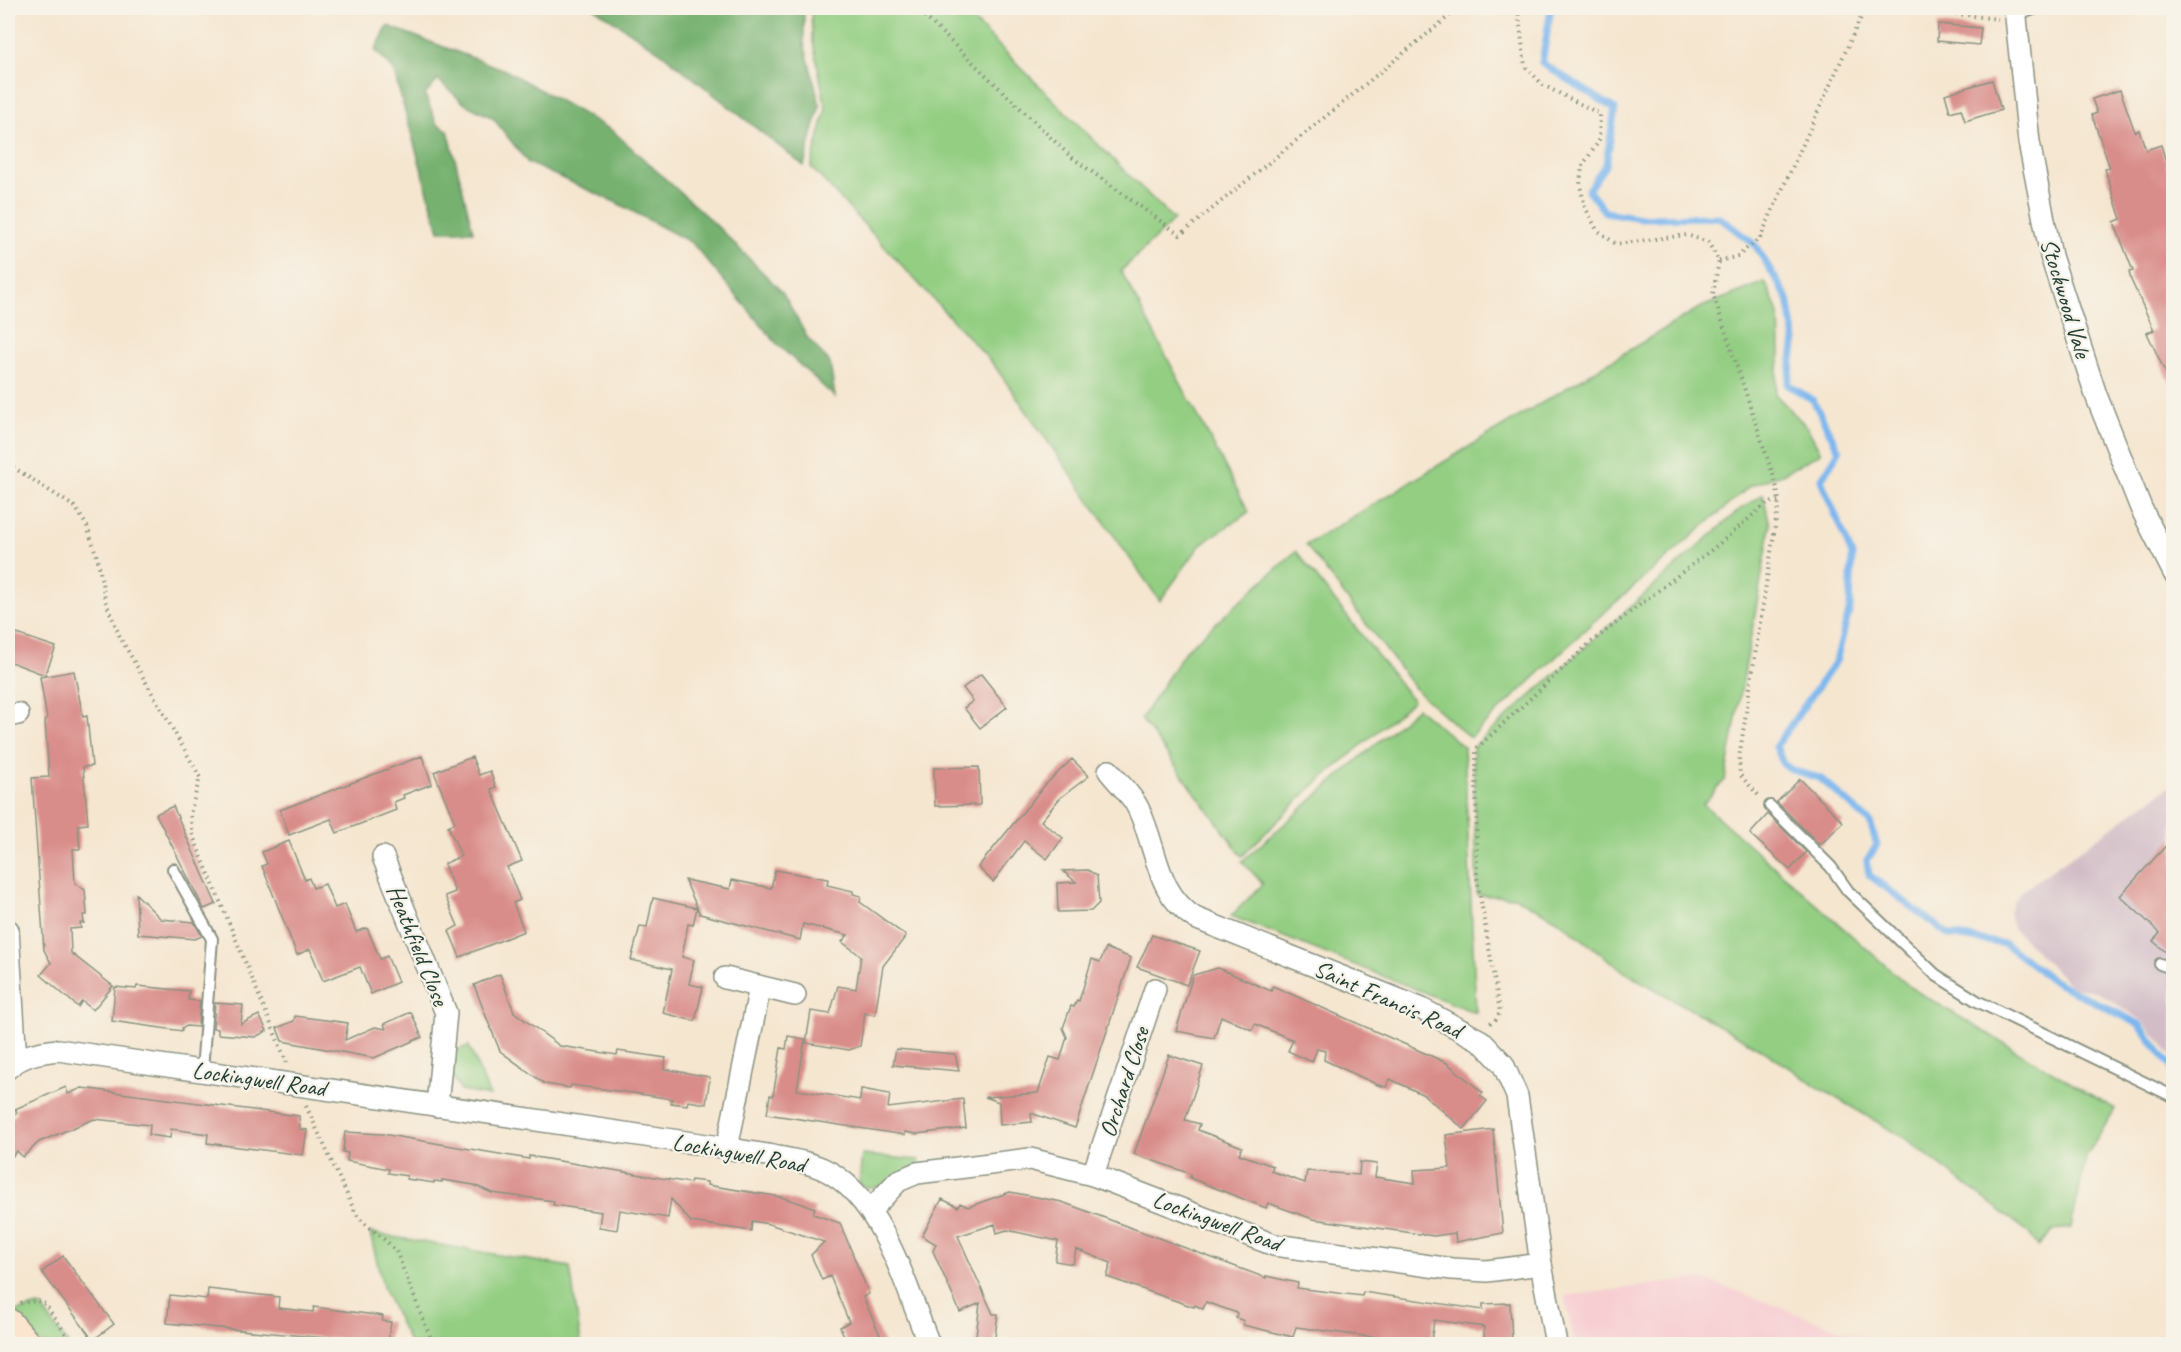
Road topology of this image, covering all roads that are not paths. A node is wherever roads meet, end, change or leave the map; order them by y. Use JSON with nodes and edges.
{"nodes":[{"id":1,"x":2037,"y":8,"type":"edge"},
{"id":2,"x":2015,"y":11,"type":"edge"},
{"id":3,"x":2174,"y":573,"type":"edge"},
{"id":4,"x":1109,"y":771,"type":"dead end"},
{"id":5,"x":1770,"y":806,"type":"road end"},
{"id":6,"x":383,"y":858,"type":"dead end"},
{"id":7,"x":173,"y":869,"type":"dead end"},
{"id":8,"x":8,"y":930,"type":"edge"},
{"id":9,"x":2160,"y":964,"type":"dead end"},
{"id":10,"x":2174,"y":969,"type":"edge"},
{"id":11,"x":725,"y":978,"type":"dead end"},
{"id":12,"x":760,"y":987,"type":"junction"},
{"id":13,"x":1155,"y":989,"type":"dead end"},
{"id":14,"x":795,"y":995,"type":"dead end"},
{"id":15,"x":12,"y":1065,"type":"edge"},
{"id":16,"x":202,"y":1071,"type":"junction"},
{"id":17,"x":2174,"y":1097,"type":"edge"},
{"id":18,"x":437,"y":1106,"type":"junction"},
{"id":19,"x":727,"y":1148,"type":"junction"},
{"id":20,"x":1093,"y":1175,"type":"junction"},
{"id":21,"x":870,"y":1211,"type":"junction"},
{"id":22,"x":1541,"y":1264,"type":"junction"},
{"id":23,"x":13,"y":1314,"type":"edge"},
{"id":24,"x":25,"y":1344,"type":"edge"},
{"id":25,"x":929,"y":1344,"type":"edge"},
{"id":26,"x":1556,"y":1344,"type":"edge"}],
"edges":[{"from":1,"to":2,"type":"lane"},
{"from":2,"to":3,"type":"street","name":"Stockwood Vale"},
{"from":4,"to":22,"type":"street","name":"Saint Francis Road"},
{"from":5,"to":17,"type":"lane"},
{"from":6,"to":18,"type":"street","name":"Heathfield Close"},
{"from":7,"to":16,"type":"lane"},
{"from":8,"to":15,"type":"street"},
{"from":9,"to":10,"type":"lane"},
{"from":11,"to":12,"type":"street"},
{"from":12,"to":14,"type":"street"},
{"from":12,"to":19,"type":"street"},
{"from":13,"to":20,"type":"street","name":"Orchard Close"},
{"from":15,"to":16,"type":"street","name":"Lockingwell Road"},
{"from":16,"to":18,"type":"street","name":"Lockingwell Road"},
{"from":18,"to":19,"type":"street","name":"Lockingwell Road"},
{"from":19,"to":21,"type":"street","name":"Lockingwell Road"},
{"from":20,"to":21,"type":"street","name":"Lockingwell Road"},
{"from":20,"to":22,"type":"street","name":"Lockingwell Road"},
{"from":21,"to":25,"type":"street"},
{"from":22,"to":26,"type":"street","name":"Saint Francis Road"},
{"from":23,"to":24,"type":"street"}]}
